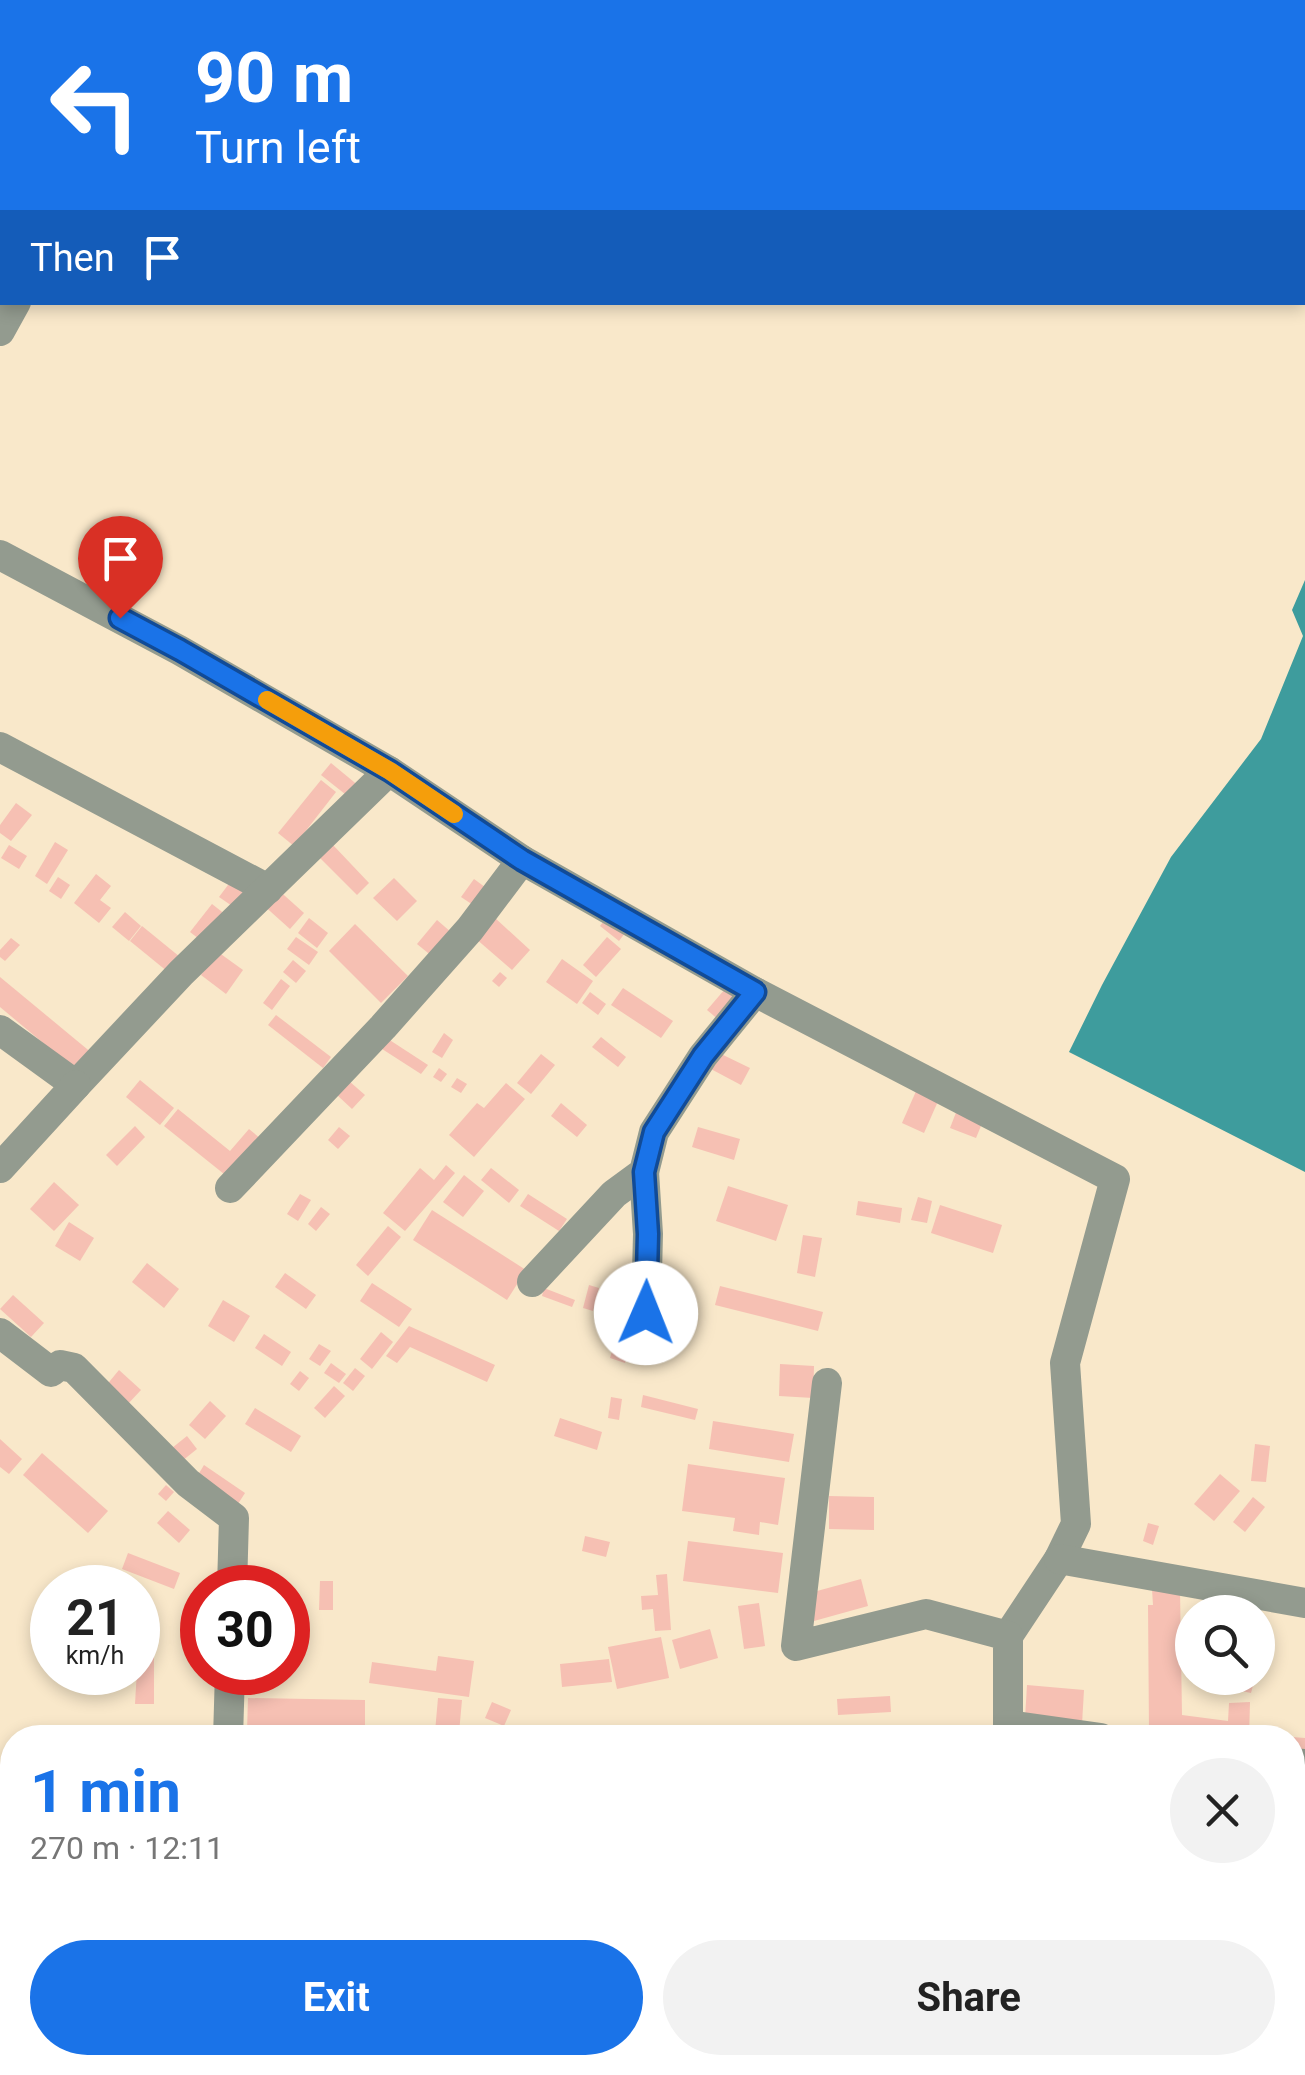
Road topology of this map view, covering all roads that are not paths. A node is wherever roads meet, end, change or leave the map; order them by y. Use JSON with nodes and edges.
{"nodes":[{"id":1,"x":0,"y":555,"type":"edge"},
{"id":2,"x":0,"y":747,"type":"edge"},
{"id":3,"x":390,"y":771,"type":"junction"},
{"id":4,"x":522,"y":860,"type":"junction"},
{"id":5,"x":268,"y":888,"type":"junction"},
{"id":6,"x":755,"y":992,"type":"junction"},
{"id":7,"x":0,"y":1030,"type":"edge"},
{"id":8,"x":76,"y":1085,"type":"junction"},
{"id":9,"x":0,"y":1168,"type":"edge"},
{"id":10,"x":644,"y":1172,"type":"junction"},
{"id":11,"x":230,"y":1188,"type":"dead end"},
{"id":12,"x":532,"y":1282,"type":"dead end"},
{"id":13,"x":646,"y":1313,"type":"dead end"},
{"id":14,"x":0,"y":1333,"type":"edge"},
{"id":15,"x":827,"y":1383,"type":"dead end"},
{"id":16,"x":1059,"y":1559,"type":"junction"},
{"id":17,"x":233,"y":1565,"type":"edge"},
{"id":18,"x":1305,"y":1603,"type":"edge"},
{"id":19,"x":1008,"y":1636,"type":"junction"},
{"id":20,"x":229,"y":1695,"type":"edge"},
{"id":21,"x":228,"y":1725,"type":"edge"},
{"id":22,"x":1008,"y":1725,"type":"edge"}],
"edges":[{"from":1,"to":3,"type":"street"},
{"from":2,"to":5,"type":"street"},
{"from":3,"to":4,"type":"street"},
{"from":3,"to":5,"type":"street"},
{"from":4,"to":6,"type":"street"},
{"from":4,"to":11,"type":"street"},
{"from":5,"to":8,"type":"street"},
{"from":6,"to":10,"type":"street"},
{"from":6,"to":16,"type":"street"},
{"from":7,"to":8,"type":"street"},
{"from":8,"to":9,"type":"street"},
{"from":10,"to":12,"type":"street"},
{"from":10,"to":13,"type":"street"},
{"from":14,"to":17,"type":"street"},
{"from":15,"to":19,"type":"street"},
{"from":16,"to":18,"type":"street"},
{"from":16,"to":19,"type":"street"},
{"from":19,"to":22,"type":"street"},
{"from":20,"to":21,"type":"street"}]}
